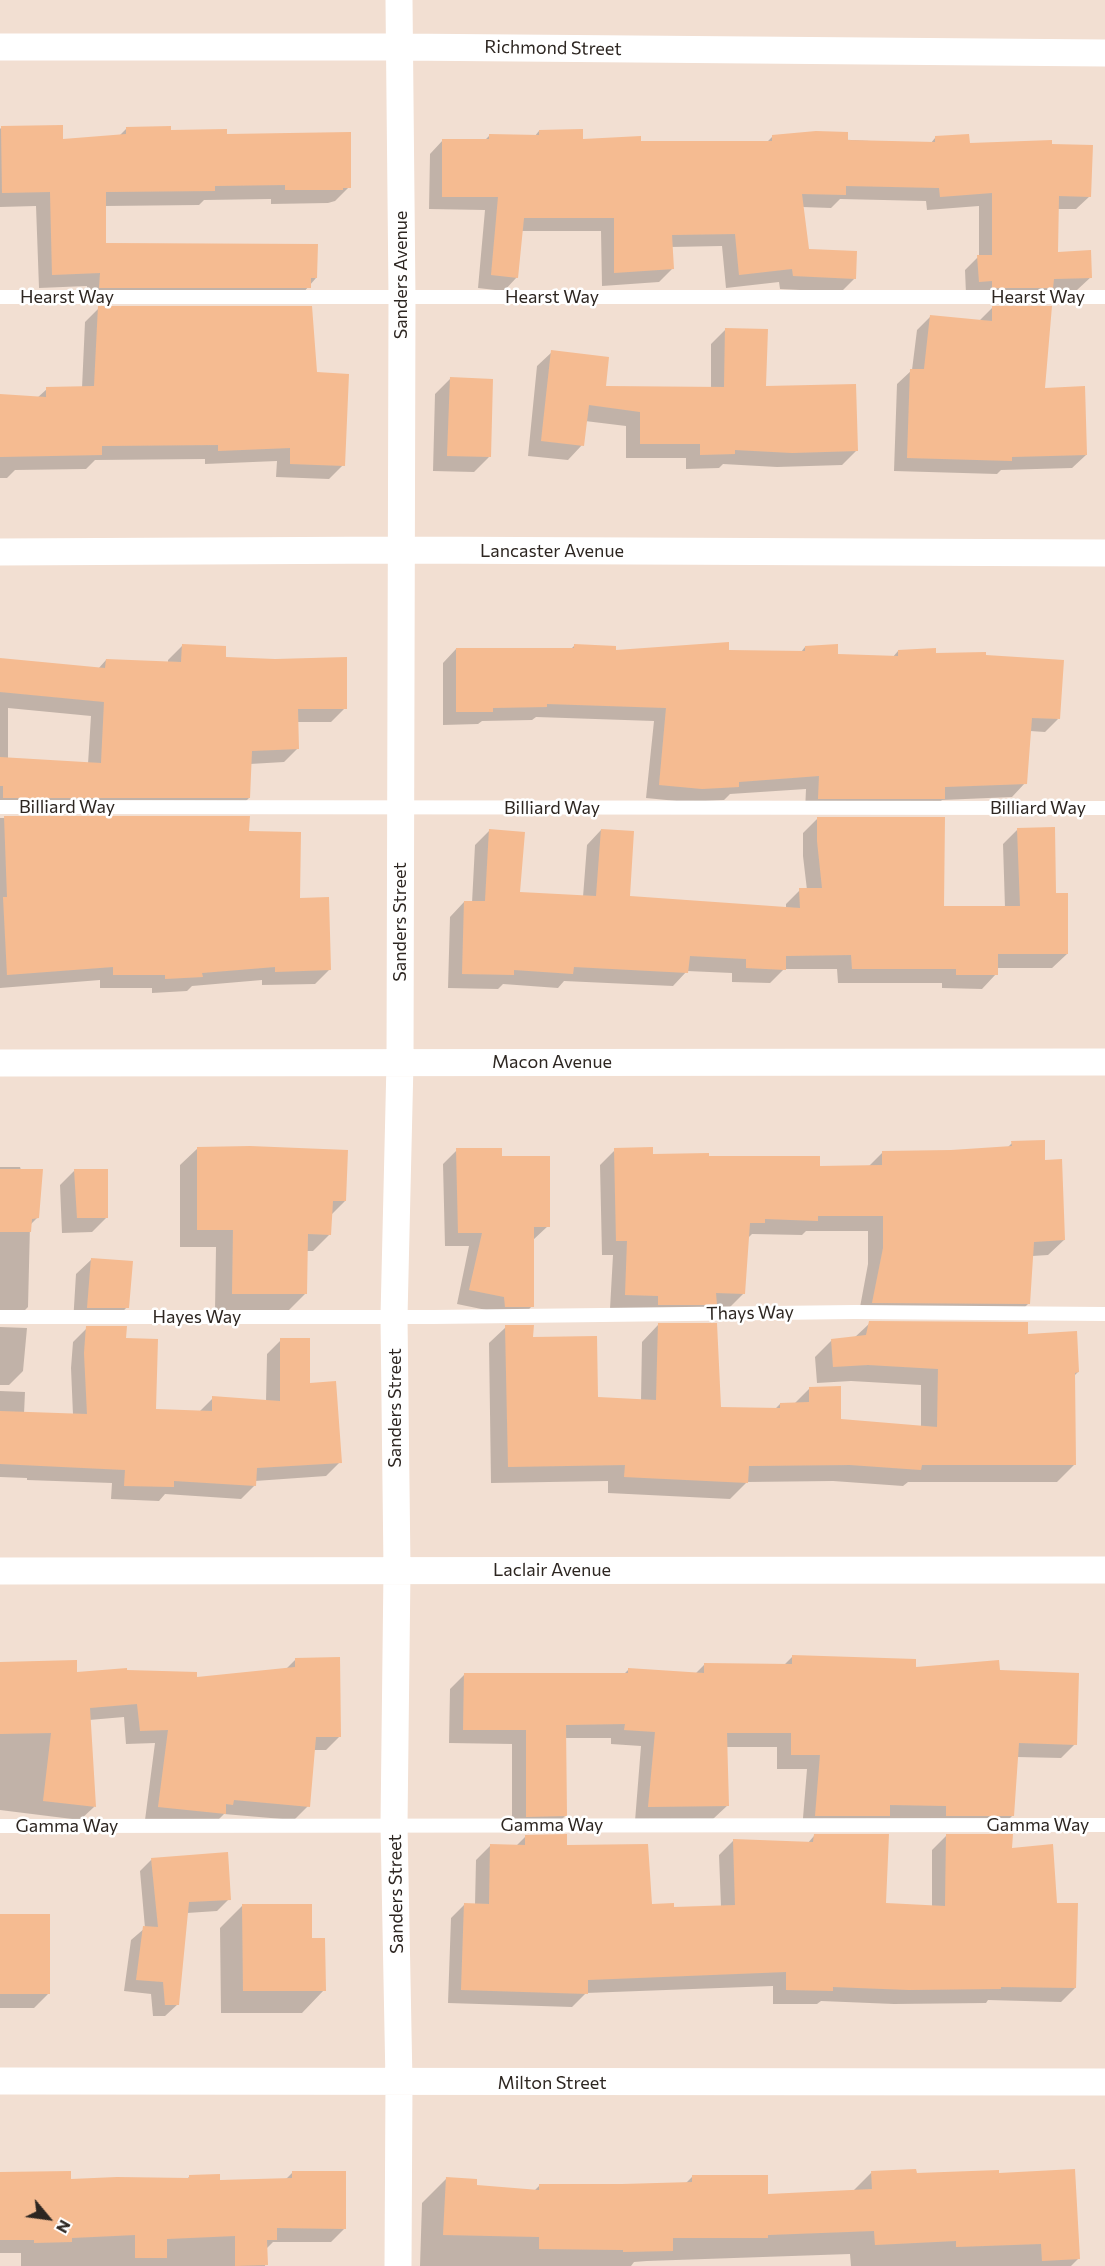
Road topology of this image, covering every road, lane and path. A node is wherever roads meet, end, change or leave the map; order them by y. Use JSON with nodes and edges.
{"nodes":[{"id":1,"x":399,"y":0,"type":"edge"},
{"id":2,"x":399,"y":46,"type":"junction"},
{"id":3,"x":0,"y":47,"type":"edge"},
{"id":4,"x":1105,"y":53,"type":"edge"},
{"id":5,"x":0,"y":297,"type":"edge"},
{"id":6,"x":402,"y":297,"type":"junction"},
{"id":7,"x":1105,"y":297,"type":"edge"},
{"id":8,"x":402,"y":550,"type":"junction"},
{"id":9,"x":0,"y":552,"type":"edge"},
{"id":10,"x":1105,"y":553,"type":"edge"},
{"id":11,"x":0,"y":807,"type":"edge"},
{"id":12,"x":401,"y":808,"type":"junction"},
{"id":13,"x":1105,"y":808,"type":"edge"},
{"id":14,"x":1105,"y":1062,"type":"edge"},
{"id":15,"x":0,"y":1063,"type":"edge"},
{"id":16,"x":400,"y":1063,"type":"junction"},
{"id":17,"x":1105,"y":1314,"type":"edge"},
{"id":18,"x":0,"y":1317,"type":"edge"},
{"id":19,"x":394,"y":1317,"type":"junction"},
{"id":20,"x":397,"y":1569,"type":"junction"},
{"id":21,"x":1105,"y":1570,"type":"edge"},
{"id":22,"x":0,"y":1571,"type":"edge"},
{"id":23,"x":394,"y":1825,"type":"junction"},
{"id":24,"x":1105,"y":1825,"type":"edge"},
{"id":25,"x":0,"y":1826,"type":"edge"},
{"id":26,"x":0,"y":2081,"type":"edge"},
{"id":27,"x":399,"y":2082,"type":"junction"},
{"id":28,"x":1105,"y":2082,"type":"edge"},
{"id":29,"x":398,"y":2266,"type":"edge"}],
"edges":[{"from":1,"to":2,"type":"street","name":"Sanders Avenue"},
{"from":2,"to":3,"type":"street","name":"Richmond Street"},
{"from":2,"to":4,"type":"street","name":"Richmond Street"},
{"from":2,"to":6,"type":"street","name":"Sanders Avenue"},
{"from":5,"to":6,"type":"lane","name":"Hearst Way"},
{"from":6,"to":7,"type":"lane","name":"Hearst Way"},
{"from":6,"to":8,"type":"street","name":"Sanders Avenue"},
{"from":8,"to":9,"type":"street","name":"Lancaster Avenue"},
{"from":8,"to":10,"type":"street","name":"Lancaster Avenue"},
{"from":8,"to":12,"type":"street","name":"Sanders Street"},
{"from":11,"to":12,"type":"lane","name":"Billiard Way"},
{"from":12,"to":13,"type":"lane","name":"Billiard Way"},
{"from":12,"to":16,"type":"street","name":"Sanders Street"},
{"from":14,"to":16,"type":"street","name":"Macon Avenue"},
{"from":15,"to":16,"type":"street","name":"Macon Avenue"},
{"from":16,"to":19,"type":"street","name":"Sanders Street"},
{"from":17,"to":19,"type":"lane","name":"Thays Way"},
{"from":18,"to":19,"type":"lane","name":"Hayes Way"},
{"from":19,"to":20,"type":"street","name":"Sanders Street"},
{"from":20,"to":21,"type":"street","name":"Laclair Avenue"},
{"from":20,"to":22,"type":"street","name":"Laclair Avenue"},
{"from":20,"to":23,"type":"street","name":"Sanders Street"},
{"from":23,"to":24,"type":"lane","name":"Gamma Way"},
{"from":23,"to":25,"type":"lane","name":"Gamma Way"},
{"from":23,"to":27,"type":"street","name":"Sanders Street"},
{"from":26,"to":27,"type":"street","name":"Milton Street"},
{"from":27,"to":28,"type":"street","name":"Milton Street"},
{"from":27,"to":29,"type":"street","name":"Sanders Street"}]}
